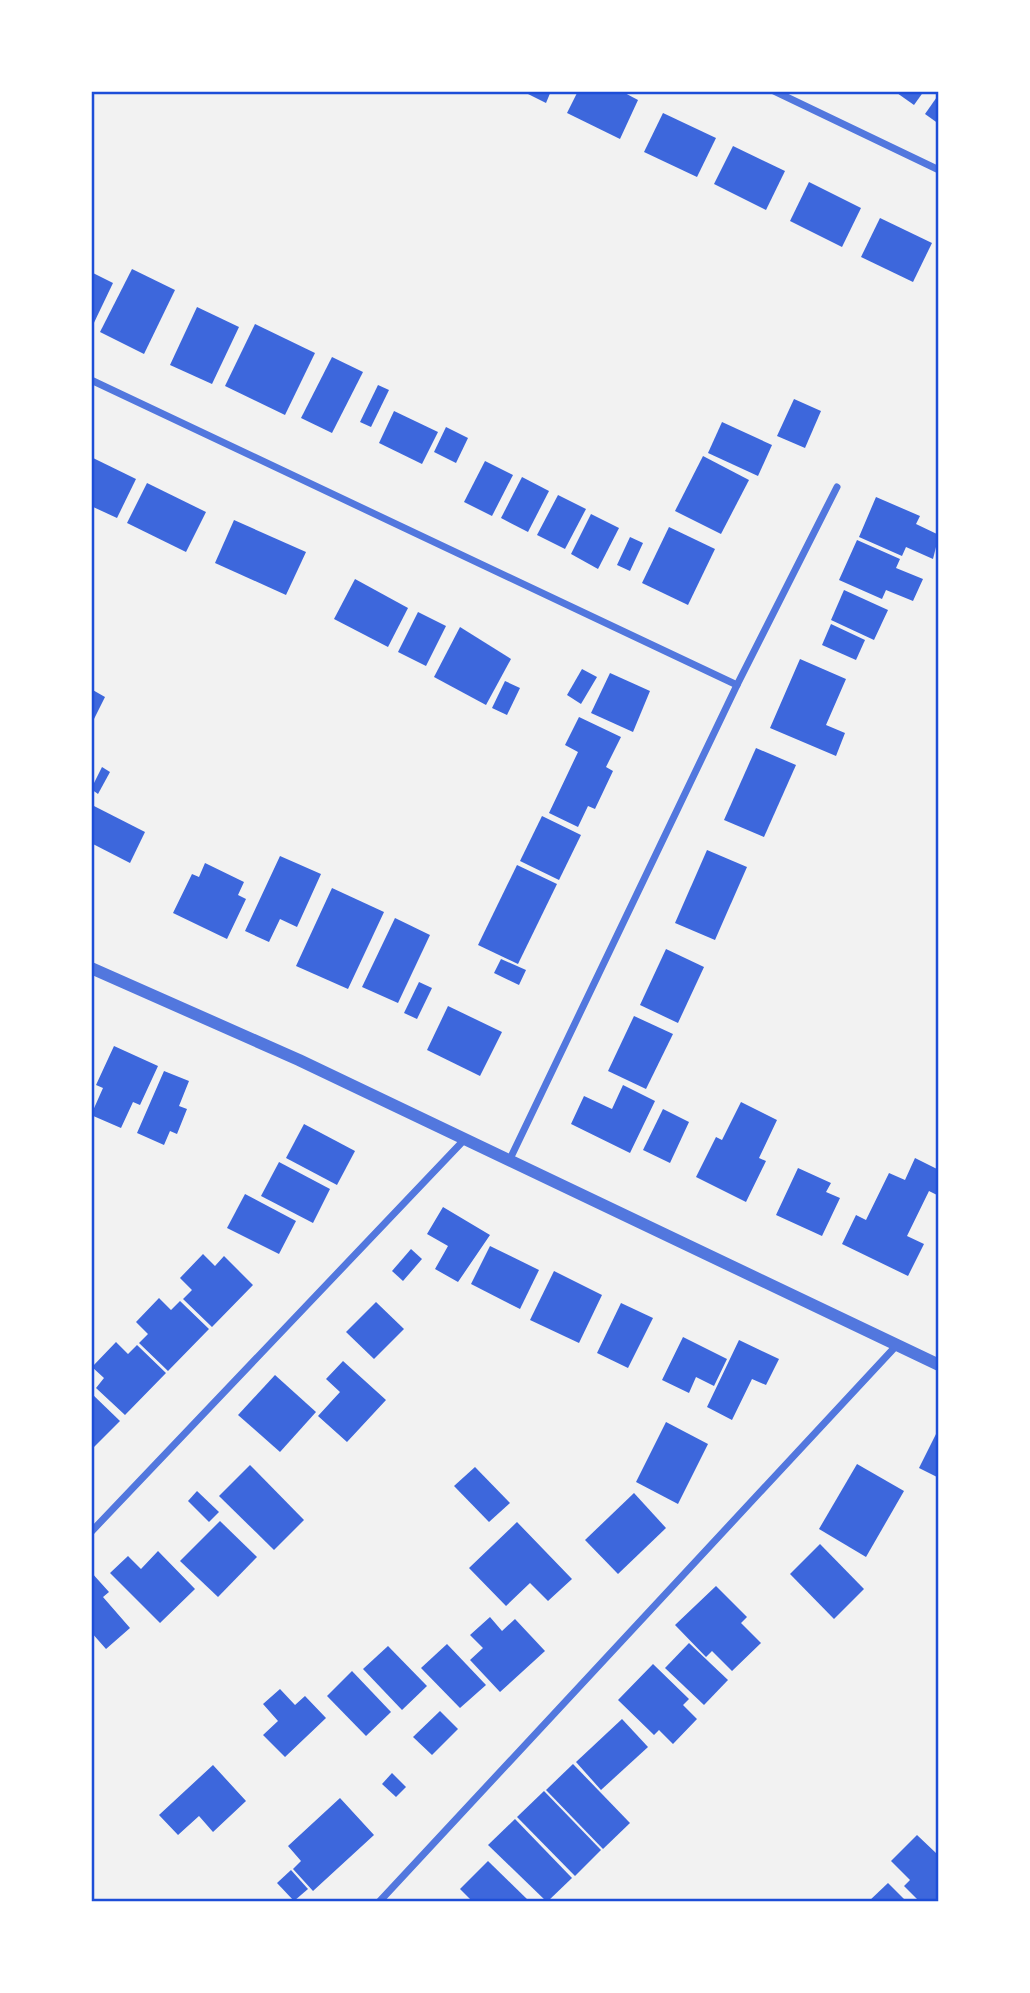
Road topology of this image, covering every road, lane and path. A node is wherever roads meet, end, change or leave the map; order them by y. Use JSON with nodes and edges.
{"nodes":[{"id":1,"x":774,"y":91,"type":"edge"},
{"id":2,"x":939,"y":170,"type":"edge"},
{"id":3,"x":91,"y":380,"type":"edge"},
{"id":4,"x":837,"y":487,"type":"dead end"},
{"id":5,"x":737,"y":685,"type":"junction"},
{"id":6,"x":91,"y":968,"type":"edge"},
{"id":7,"x":465,"y":1139,"type":"junction"},
{"id":8,"x":510,"y":1159,"type":"junction"},
{"id":9,"x":896,"y":1346,"type":"junction"},
{"id":10,"x":939,"y":1365,"type":"edge"},
{"id":11,"x":91,"y":1532,"type":"edge"},
{"id":12,"x":379,"y":1902,"type":"edge"}],
"edges":[{"from":1,"to":2,"type":"street"},
{"from":3,"to":5,"type":"street"},
{"from":4,"to":5,"type":"street"},
{"from":5,"to":8,"type":"street"},
{"from":6,"to":7,"type":"street"},
{"from":7,"to":8,"type":"street"},
{"from":7,"to":11,"type":"street"},
{"from":8,"to":9,"type":"street"},
{"from":9,"to":10,"type":"street"},
{"from":9,"to":12,"type":"street"}]}
